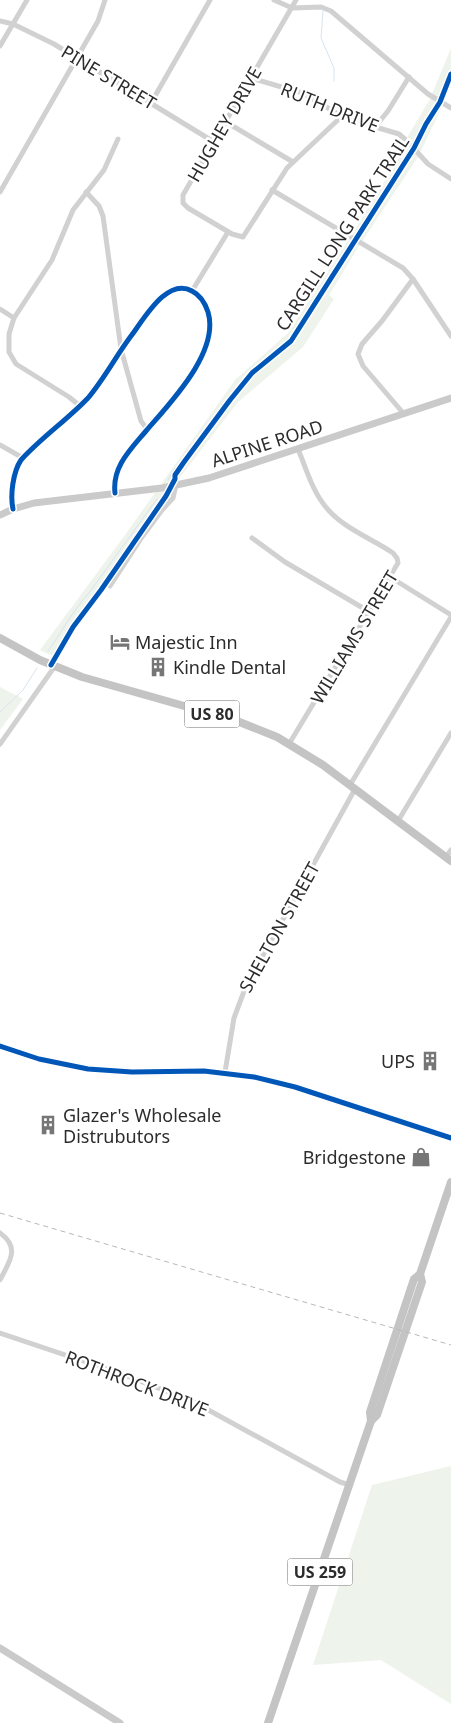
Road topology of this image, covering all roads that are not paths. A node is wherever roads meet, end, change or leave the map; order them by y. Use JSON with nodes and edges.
{"nodes":[{"id":1,"x":27,"y":0,"type":"edge"},
{"id":2,"x":105,"y":0,"type":"edge"},
{"id":3,"x":210,"y":0,"type":"edge"},
{"id":4,"x":274,"y":0,"type":"edge"},
{"id":5,"x":296,"y":0,"type":"edge"},
{"id":6,"x":292,"y":8,"type":"junction"},
{"id":7,"x":0,"y":21,"type":"edge"},
{"id":8,"x":13,"y":24,"type":"junction"},
{"id":9,"x":0,"y":46,"type":"edge"},
{"id":10,"x":77,"y":58,"type":"junction"},
{"id":11,"x":409,"y":77,"type":"junction"},
{"id":12,"x":251,"y":78,"type":"junction"},
{"id":13,"x":151,"y":102,"type":"junction"},
{"id":14,"x":451,"y":108,"type":"edge"},
{"id":15,"x":342,"y":116,"type":"junction"},
{"id":16,"x":226,"y":122,"type":"junction"},
{"id":17,"x":375,"y":126,"type":"junction"},
{"id":18,"x":118,"y":139,"type":"dead end"},
{"id":19,"x":214,"y":142,"type":"junction"},
{"id":20,"x":293,"y":162,"type":"junction"},
{"id":21,"x":451,"y":179,"type":"edge"},
{"id":22,"x":272,"y":190,"type":"junction"},
{"id":23,"x":0,"y":192,"type":"edge"},
{"id":24,"x":86,"y":192,"type":"junction"},
{"id":25,"x":228,"y":232,"type":"junction"},
{"id":26,"x":413,"y":279,"type":"junction"},
{"id":27,"x":192,"y":290,"type":"junction"},
{"id":28,"x":0,"y":309,"type":"edge"},
{"id":29,"x":14,"y":318,"type":"junction"},
{"id":30,"x":451,"y":336,"type":"edge"},
{"id":31,"x":121,"y":349,"type":"junction"},
{"id":32,"x":451,"y":398,"type":"edge"},
{"id":33,"x":80,"y":406,"type":"junction"},
{"id":34,"x":404,"y":414,"type":"junction"},
{"id":35,"x":147,"y":429,"type":"junction"},
{"id":36,"x":0,"y":445,"type":"edge"},
{"id":37,"x":298,"y":449,"type":"junction"},
{"id":38,"x":23,"y":458,"type":"junction"},
{"id":39,"x":176,"y":486,"type":"junction"},
{"id":40,"x":115,"y":493,"type":"junction"},
{"id":41,"x":13,"y":509,"type":"junction"},
{"id":42,"x":0,"y":515,"type":"edge"},
{"id":43,"x":252,"y":538,"type":"dead end"},
{"id":44,"x":390,"y":577,"type":"junction"},
{"id":45,"x":110,"y":586,"type":"dead end"},
{"id":46,"x":368,"y":612,"type":"junction"},
{"id":47,"x":451,"y":616,"type":"edge"},
{"id":48,"x":0,"y":638,"type":"edge"},
{"id":49,"x":55,"y":666,"type":"junction"},
{"id":50,"x":451,"y":733,"type":"edge"},
{"id":51,"x":0,"y":744,"type":"edge"},
{"id":52,"x":290,"y":744,"type":"junction"},
{"id":53,"x":353,"y":787,"type":"junction"},
{"id":54,"x":398,"y":821,"type":"junction"},
{"id":55,"x":451,"y":850,"type":"edge"},
{"id":56,"x":449,"y":859,"type":"edge"},
{"id":57,"x":0,"y":1046,"type":"edge"},
{"id":58,"x":225,"y":1072,"type":"junction"},
{"id":59,"x":451,"y":1138,"type":"edge"},
{"id":60,"x":451,"y":1182,"type":"edge"},
{"id":61,"x":0,"y":1233,"type":"edge"},
{"id":62,"x":0,"y":1280,"type":"edge"},
{"id":63,"x":0,"y":1333,"type":"edge"},
{"id":64,"x":350,"y":1485,"type":"junction"},
{"id":65,"x":0,"y":1648,"type":"edge"},
{"id":66,"x":120,"y":1723,"type":"edge"},
{"id":67,"x":268,"y":1723,"type":"edge"}],
"edges":[{"from":1,"to":8,"type":"street"},
{"from":2,"to":10,"type":"street"},
{"from":3,"to":13,"type":"street"},
{"from":4,"to":6,"type":"street"},
{"from":5,"to":6,"type":"street","name":"HUGHEY DRIVE"},
{"from":6,"to":11,"type":"street"},
{"from":6,"to":12,"type":"street","name":"HUGHEY DRIVE"},
{"from":7,"to":8,"type":"street","name":"PINE STREET"},
{"from":8,"to":9,"type":"street"},
{"from":8,"to":10,"type":"street","name":"PINE STREET"},
{"from":10,"to":13,"type":"street","name":"PINE STREET"},
{"from":10,"to":23,"type":"street"},
{"from":11,"to":14,"type":"street"},
{"from":11,"to":17,"type":"street"},
{"from":12,"to":15,"type":"street","name":"RUTH DRIVE"},
{"from":12,"to":16,"type":"street","name":"HUGHEY DRIVE"},
{"from":13,"to":19,"type":"street","name":"PINE STREET"},
{"from":15,"to":17,"type":"street","name":"RUTH DRIVE"},
{"from":15,"to":20,"type":"street"},
{"from":16,"to":19,"type":"street","name":"HUGHEY DRIVE"},
{"from":16,"to":20,"type":"street"},
{"from":17,"to":21,"type":"street","name":"RUTH DRIVE"},
{"from":18,"to":24,"type":"street"},
{"from":19,"to":25,"type":"street","name":"HUGHEY DRIVE"},
{"from":20,"to":22,"type":"street"},
{"from":22,"to":25,"type":"street"},
{"from":22,"to":26,"type":"street"},
{"from":24,"to":29,"type":"street"},
{"from":24,"to":31,"type":"street"},
{"from":25,"to":27,"type":"street"},
{"from":26,"to":30,"type":"street"},
{"from":26,"to":34,"type":"street"},
{"from":27,"to":31,"type":"street"},
{"from":27,"to":35,"type":"street"},
{"from":28,"to":29,"type":"street"},
{"from":29,"to":33,"type":"street"},
{"from":31,"to":33,"type":"street"},
{"from":31,"to":35,"type":"street"},
{"from":32,"to":34,"type":"main road","name":"ALPINE ROAD"},
{"from":33,"to":38,"type":"street"},
{"from":34,"to":37,"type":"main road","name":"ALPINE ROAD"},
{"from":35,"to":40,"type":"street"},
{"from":36,"to":38,"type":"street"},
{"from":37,"to":39,"type":"main road","name":"ALPINE ROAD"},
{"from":37,"to":44,"type":"street","name":"WILLIAMS STREET"},
{"from":38,"to":41,"type":"street"},
{"from":39,"to":40,"type":"main road","name":"ALPINE ROAD"},
{"from":39,"to":45,"type":"street"},
{"from":40,"to":41,"type":"main road","name":"ALPINE ROAD"},
{"from":41,"to":42,"type":"main road","name":"ALPINE ROAD"},
{"from":43,"to":46,"type":"street"},
{"from":44,"to":46,"type":"street","name":"WILLIAMS STREET"},
{"from":44,"to":47,"type":"street"},
{"from":46,"to":52,"type":"street","name":"WILLIAMS STREET"},
{"from":47,"to":53,"type":"street","name":"SHELTON STREET"},
{"from":48,"to":49,"type":"main road","number":"US 80"},
{"from":49,"to":51,"type":"street"},
{"from":49,"to":52,"type":"main road","number":"US 80"},
{"from":50,"to":54,"type":"street"},
{"from":52,"to":53,"type":"main road","number":"US 80"},
{"from":53,"to":54,"type":"main road","number":"US 80"},
{"from":53,"to":58,"type":"street","name":"SHELTON STREET"},
{"from":54,"to":56,"type":"main road","number":"US 80"},
{"from":55,"to":56,"type":"street"},
{"from":57,"to":58,"type":"main road"},
{"from":58,"to":59,"type":"main road"},
{"from":60,"to":64,"type":"main road","number":"US 259"},
{"from":61,"to":62,"type":"street"},
{"from":63,"to":64,"type":"street","name":"ROTHROCK DRIVE"},
{"from":64,"to":67,"type":"main road","number":"US 259"},
{"from":65,"to":66,"type":"main road"}]}
